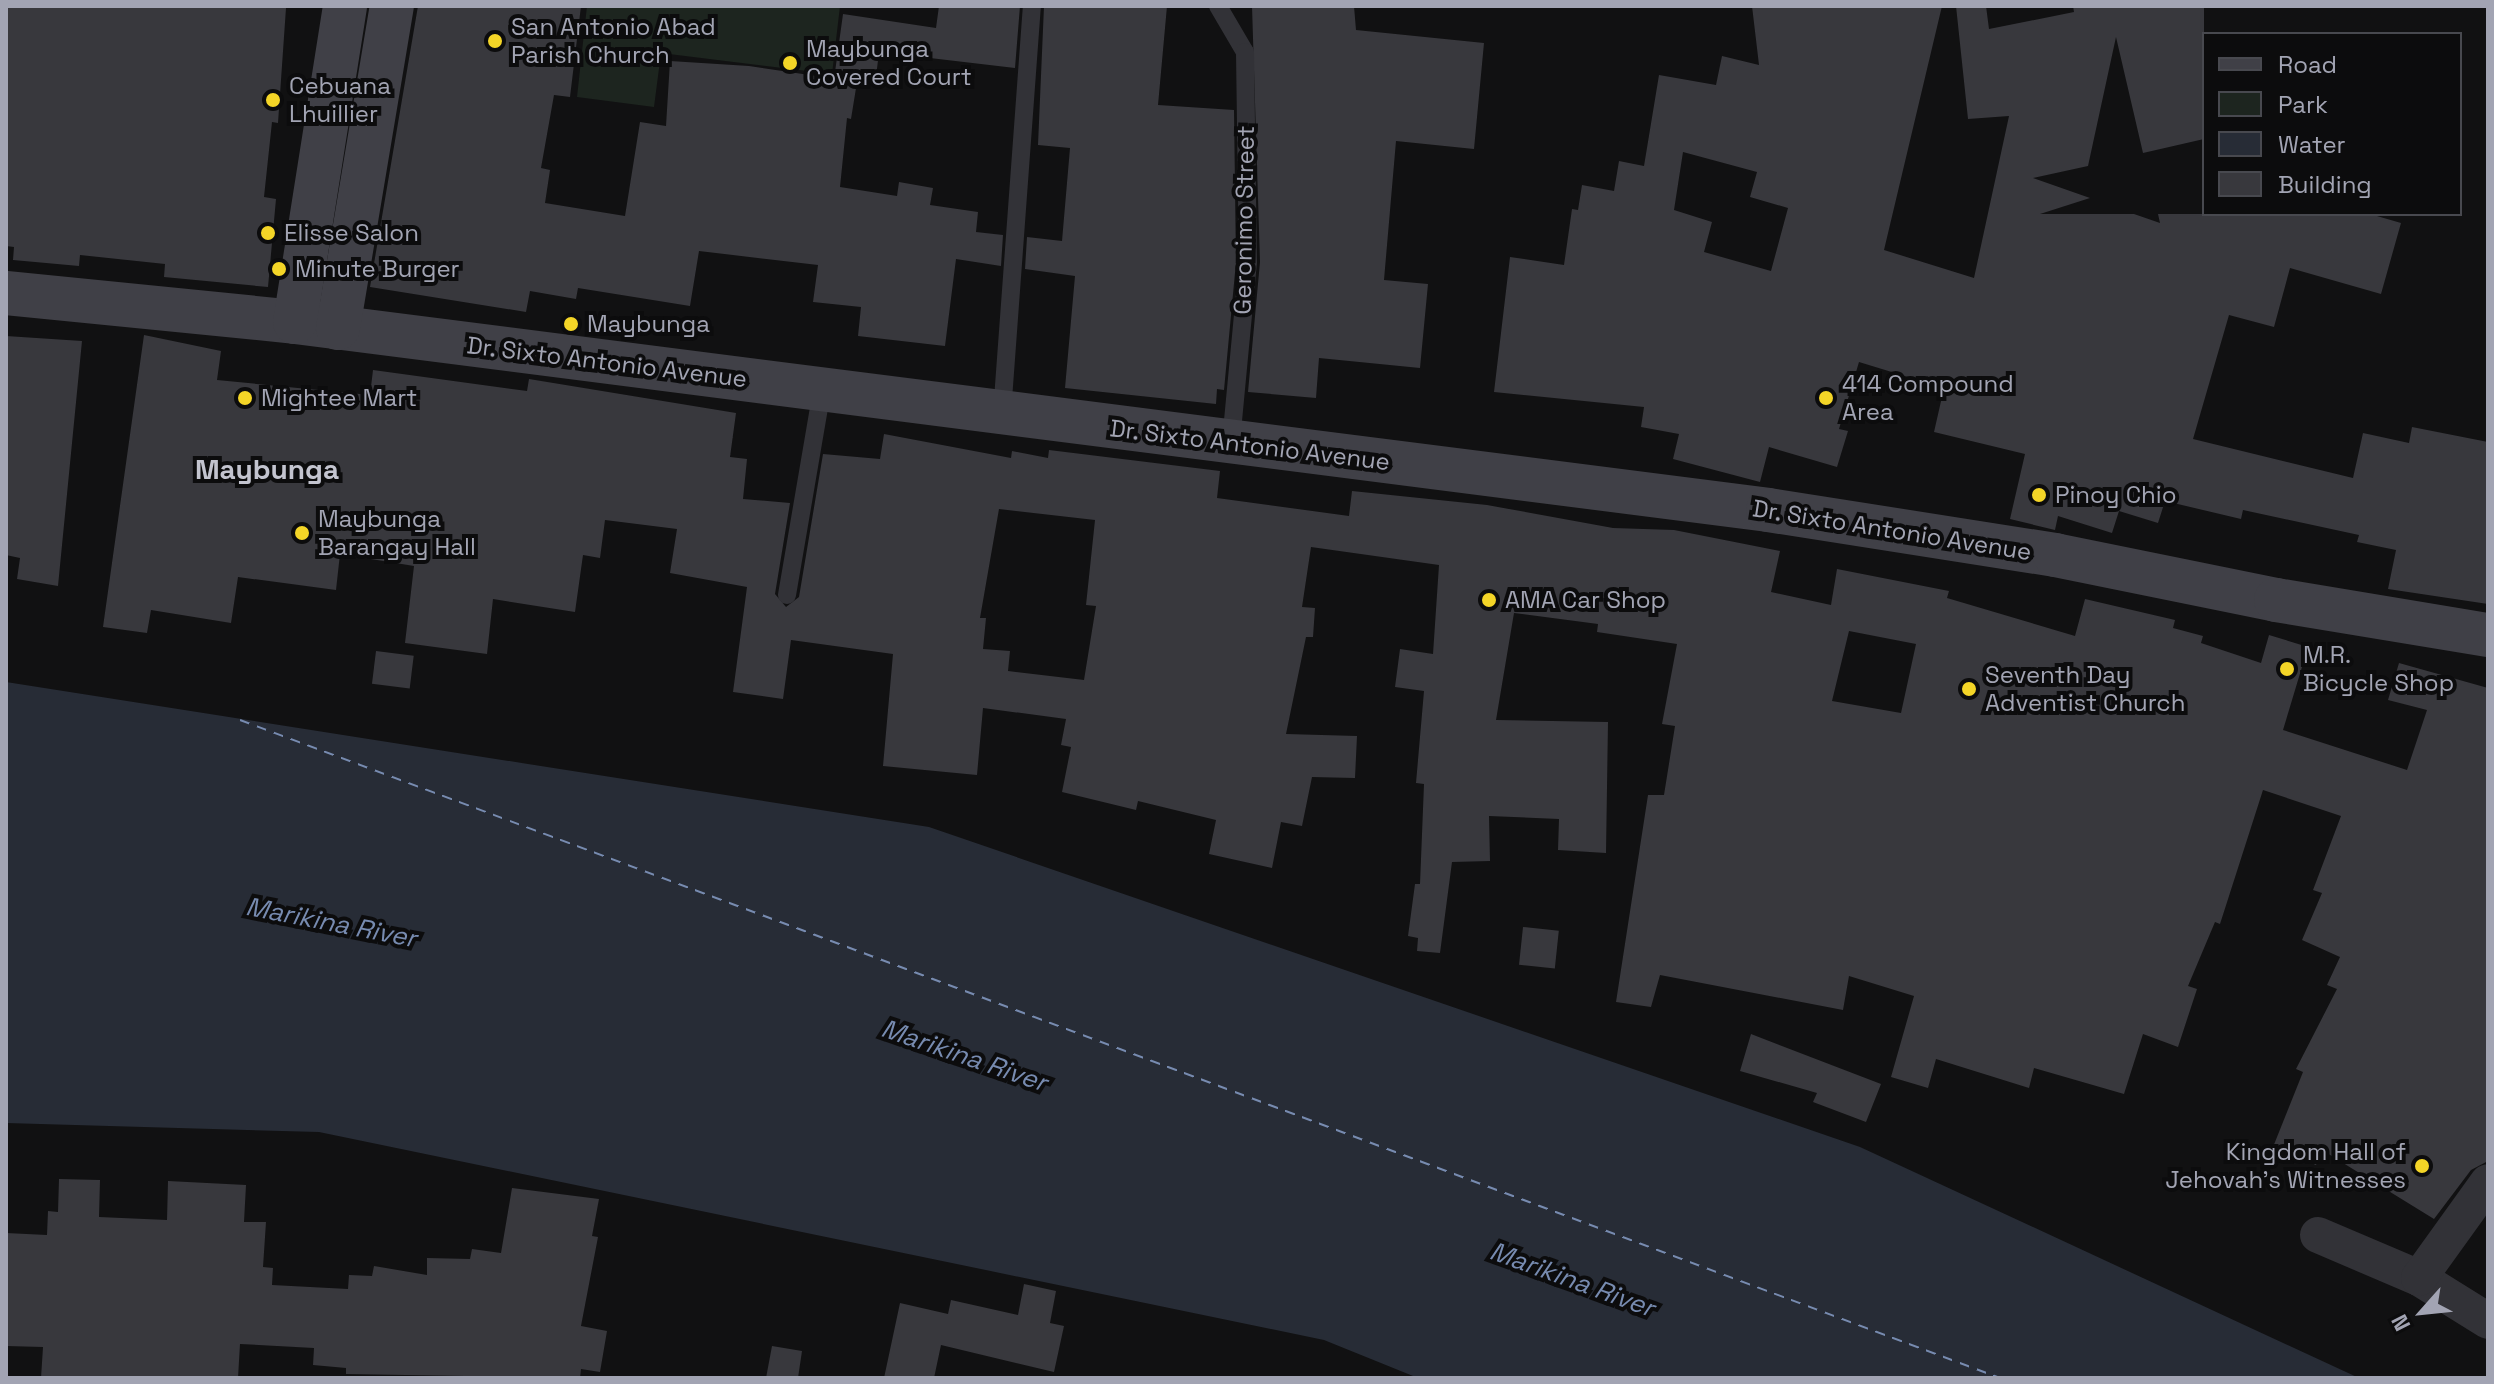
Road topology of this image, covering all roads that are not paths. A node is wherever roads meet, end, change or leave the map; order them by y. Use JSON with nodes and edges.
{"nodes":[{"id":1,"x":345,"y":6,"type":"edge"},
{"id":2,"x":392,"y":6,"type":"edge"},
{"id":3,"x":1032,"y":6,"type":"edge"},
{"id":4,"x":1218,"y":6,"type":"edge"},
{"id":5,"x":6,"y":293,"type":"edge"},
{"id":6,"x":295,"y":322,"type":"junction"},
{"id":7,"x":338,"y":328,"type":"junction"},
{"id":8,"x":822,"y":390,"type":"junction"},
{"id":9,"x":1002,"y":413,"type":"junction"},
{"id":10,"x":1231,"y":442,"type":"junction"},
{"id":11,"x":787,"y":595,"type":"dead end"},
{"id":12,"x":2488,"y":635,"type":"edge"},
{"id":13,"x":2488,"y":1182,"type":"edge"},
{"id":14,"x":2318,"y":1235,"type":"dead end"},
{"id":15,"x":2419,"y":1278,"type":"junction"},
{"id":16,"x":2488,"y":1321,"type":"edge"}],
"edges":[{"from":1,"to":6,"type":"main road"},
{"from":2,"to":7,"type":"main road"},
{"from":3,"to":9,"type":"lane"},
{"from":4,"to":10,"type":"lane","name":"Geronimo Street"},
{"from":5,"to":6,"type":"main road","name":"Dr. Sixto Antonio Avenue"},
{"from":6,"to":7,"type":"main road","name":"Dr. Sixto Antonio Avenue"},
{"from":7,"to":8,"type":"main road","name":"Dr. Sixto Antonio Avenue"},
{"from":8,"to":9,"type":"main road","name":"Dr. Sixto Antonio Avenue"},
{"from":8,"to":11,"type":"lane"},
{"from":9,"to":10,"type":"main road","name":"Dr. Sixto Antonio Avenue"},
{"from":10,"to":12,"type":"main road","name":"Dr. Sixto Antonio Avenue"},
{"from":13,"to":15,"type":"street"},
{"from":14,"to":15,"type":"street"},
{"from":15,"to":16,"type":"street"}]}
